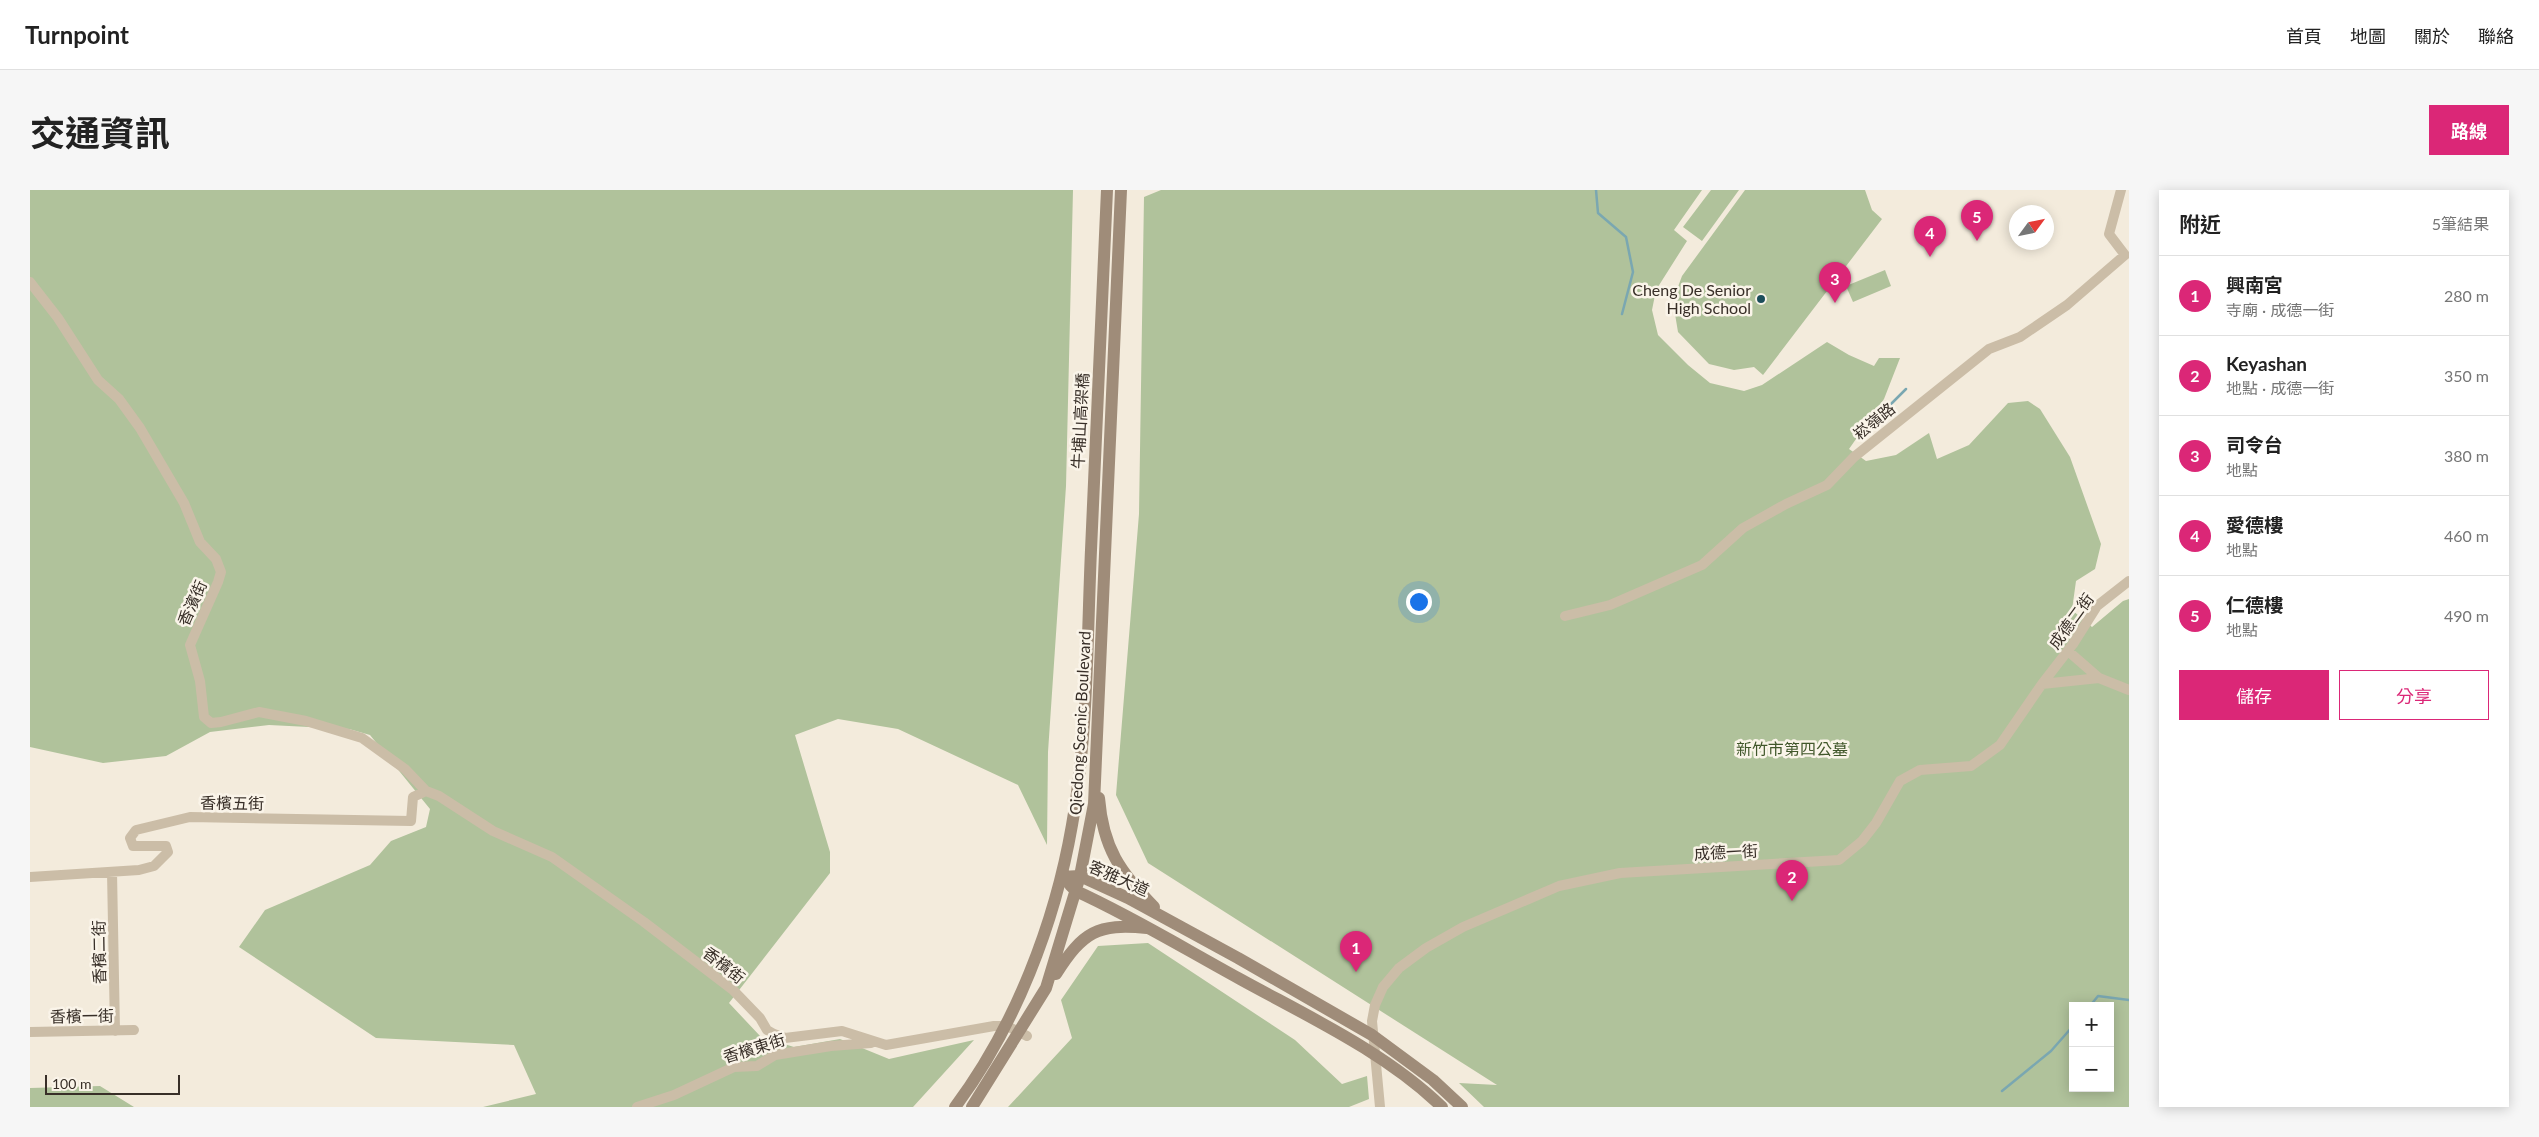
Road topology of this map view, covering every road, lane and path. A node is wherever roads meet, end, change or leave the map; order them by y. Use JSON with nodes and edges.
{"nodes":[{"id":1,"x":1107,"y":190,"type":"edge"},
{"id":2,"x":1121,"y":190,"type":"edge"},
{"id":3,"x":2121,"y":190,"type":"edge"},
{"id":4,"x":30,"y":282,"type":"edge"},
{"id":5,"x":2129,"y":581,"type":"edge"},
{"id":6,"x":1103,"y":583,"type":"joint"},
{"id":7,"x":1089,"y":584,"type":"joint"},
{"id":8,"x":1565,"y":616,"type":"dead end"},
{"id":9,"x":2068,"y":651,"type":"junction"},
{"id":10,"x":2099,"y":678,"type":"junction"},
{"id":11,"x":2042,"y":684,"type":"junction"},
{"id":12,"x":2129,"y":690,"type":"edge"},
{"id":13,"x":1097,"y":766,"type":"junction"},
{"id":14,"x":426,"y":791,"type":"junction"},
{"id":15,"x":112,"y":872,"type":"junction"},
{"id":16,"x":1080,"y":876,"type":"junction"},
{"id":17,"x":30,"y":877,"type":"edge"},
{"id":18,"x":1061,"y":877,"type":"junction"},
{"id":19,"x":1076,"y":891,"type":"junction"},
{"id":20,"x":1162,"y":916,"type":"junction"},
{"id":21,"x":1152,"y":929,"type":"junction"},
{"id":22,"x":1046,"y":988,"type":"junction"},
{"id":23,"x":134,"y":1030,"type":"dead end"},
{"id":24,"x":115,"y":1031,"type":"junction"},
{"id":25,"x":1018,"y":1031,"type":"junction"},
{"id":26,"x":30,"y":1032,"type":"edge"},
{"id":27,"x":1372,"y":1035,"type":"junction"},
{"id":28,"x":886,"y":1045,"type":"junction"},
{"id":29,"x":1376,"y":1055,"type":"junction"},
{"id":30,"x":637,"y":1107,"type":"edge"},
{"id":31,"x":955,"y":1107,"type":"edge"},
{"id":32,"x":972,"y":1107,"type":"edge"},
{"id":33,"x":1380,"y":1107,"type":"edge"},
{"id":34,"x":1442,"y":1107,"type":"edge"},
{"id":35,"x":1462,"y":1107,"type":"edge"}],
"edges":[{"from":1,"to":7,"type":"street","name":"牛埔山高架橋"},
{"from":2,"to":6,"type":"street","name":"牛埔山高架橋"},
{"from":3,"to":8,"type":"street","name":"崧嶺路"},
{"from":4,"to":14,"type":"street","name":"香濱街"},
{"from":5,"to":9,"type":"street","name":"成德二街"},
{"from":6,"to":13,"type":"street","name":"Qiedong Scenic Boulevard"},
{"from":7,"to":18,"type":"street","name":"Qiedong Scenic Boulevard"},
{"from":9,"to":10,"type":"street"},
{"from":9,"to":11,"type":"street","name":"成德二街"},
{"from":10,"to":11,"type":"street"},
{"from":10,"to":12,"type":"street"},
{"from":11,"to":27,"type":"street","name":"成德一街"},
{"from":13,"to":16,"type":"street","name":"Qiedong Scenic Boulevard"},
{"from":13,"to":20,"type":"street"},
{"from":14,"to":15,"type":"street","name":"香檳五街"},
{"from":14,"to":28,"type":"street","name":"香檳街"},
{"from":15,"to":17,"type":"street"},
{"from":15,"to":24,"type":"street","name":"香檳二街"},
{"from":16,"to":18,"type":"street","name":"客雅大道"},
{"from":16,"to":19,"type":"street","name":"Qiedong Scenic Boulevard"},
{"from":16,"to":20,"type":"street","name":"客雅大道"},
{"from":18,"to":19,"type":"street","name":"客雅大道"},
{"from":18,"to":25,"type":"street","name":"Qiedong Scenic Boulevard"},
{"from":19,"to":21,"type":"street","name":"客雅大道"},
{"from":19,"to":22,"type":"street","name":"Qiedong Scenic Boulevard"},
{"from":20,"to":27,"type":"street","name":"客雅大道"},
{"from":21,"to":22,"type":"street"},
{"from":21,"to":29,"type":"street","name":"客雅大道"},
{"from":22,"to":25,"type":"street","name":"Qiedong Scenic Boulevard"},
{"from":23,"to":24,"type":"street","name":"香檳一街"},
{"from":24,"to":26,"type":"street","name":"香檳一街"},
{"from":25,"to":28,"type":"street","name":"香檳街"},
{"from":25,"to":31,"type":"street","name":"Qiedong Scenic Boulevard"},
{"from":25,"to":32,"type":"street","name":"Qiedong Scenic Boulevard"},
{"from":27,"to":29,"type":"street","name":"成德一街"},
{"from":27,"to":35,"type":"street","name":"客雅大道"},
{"from":28,"to":30,"type":"street","name":"香檳東街"},
{"from":29,"to":33,"type":"street","name":"成德一街"},
{"from":29,"to":34,"type":"street","name":"客雅大道"}]}
